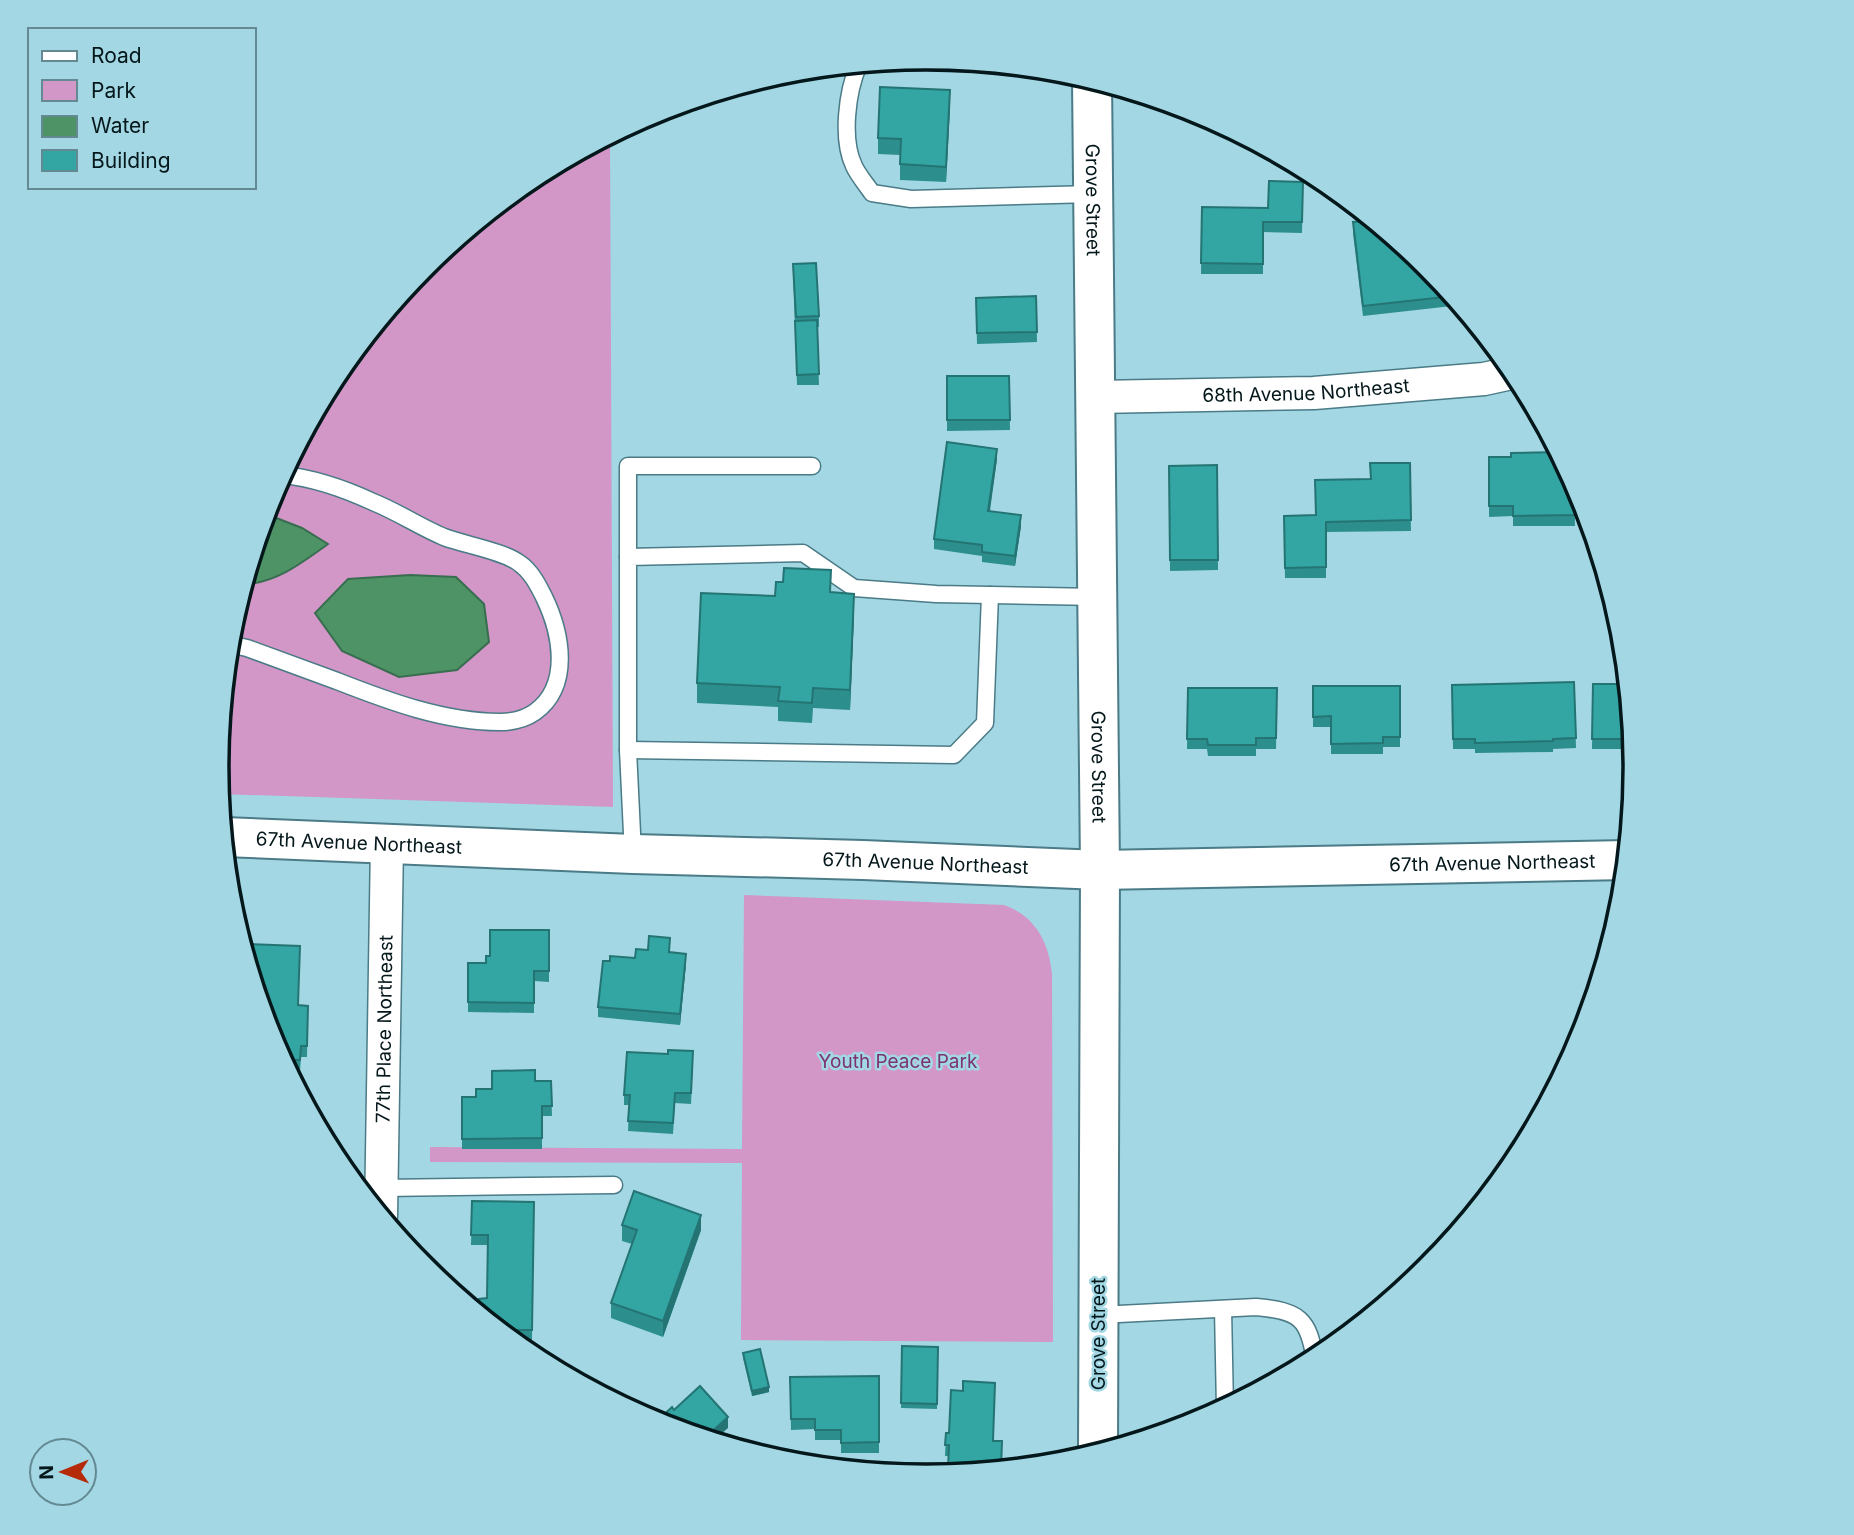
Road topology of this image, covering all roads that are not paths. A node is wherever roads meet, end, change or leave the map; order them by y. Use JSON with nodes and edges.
{"nodes":[{"id":1,"x":855,"y":74,"type":"edge"},
{"id":2,"x":1092,"y":90,"type":"edge"},
{"id":3,"x":1093,"y":194,"type":"junction"},
{"id":4,"x":1503,"y":374,"type":"edge"},
{"id":5,"x":1096,"y":397,"type":"junction"},
{"id":6,"x":811,"y":466,"type":"dead end"},
{"id":7,"x":294,"y":476,"type":"edge"},
{"id":8,"x":628,"y":557,"type":"junction"},
{"id":9,"x":990,"y":595,"type":"junction"},
{"id":10,"x":1098,"y":597,"type":"junction"},
{"id":11,"x":240,"y":646,"type":"edge"},
{"id":12,"x":628,"y":750,"type":"junction"},
{"id":13,"x":233,"y":837,"type":"edge"},
{"id":14,"x":387,"y":843,"type":"junction"},
{"id":15,"x":633,"y":853,"type":"junction"},
{"id":16,"x":1619,"y":859,"type":"edge"},
{"id":17,"x":1100,"y":870,"type":"junction"},
{"id":18,"x":614,"y":1185,"type":"dead end"},
{"id":19,"x":381,"y":1200,"type":"edge"},
{"id":20,"x":382,"y":1202,"type":"edge"},
{"id":21,"x":1223,"y":1309,"type":"junction"},
{"id":22,"x":1098,"y":1315,"type":"junction"},
{"id":23,"x":1313,"y":1348,"type":"edge"},
{"id":24,"x":1225,"y":1398,"type":"edge"},
{"id":25,"x":1098,"y":1443,"type":"edge"}],
"edges":[{"from":1,"to":3,"type":"lane"},
{"from":2,"to":3,"type":"main road","name":"Grove Street"},
{"from":3,"to":5,"type":"main road","name":"Grove Street"},
{"from":4,"to":5,"type":"street","name":"68th Avenue Northeast"},
{"from":5,"to":10,"type":"main road","name":"Grove Street"},
{"from":6,"to":8,"type":"lane"},
{"from":7,"to":11,"type":"lane"},
{"from":8,"to":9,"type":"lane"},
{"from":8,"to":12,"type":"lane"},
{"from":9,"to":10,"type":"lane"},
{"from":9,"to":12,"type":"lane"},
{"from":10,"to":17,"type":"main road","name":"Grove Street"},
{"from":12,"to":15,"type":"lane"},
{"from":13,"to":14,"type":"main road","name":"67th Avenue Northeast"},
{"from":14,"to":15,"type":"main road","name":"67th Avenue Northeast"},
{"from":14,"to":19,"type":"street","name":"77th Place Northeast"},
{"from":15,"to":17,"type":"main road","name":"67th Avenue Northeast"},
{"from":16,"to":17,"type":"main road","name":"67th Avenue Northeast"},
{"from":17,"to":22,"type":"main road","name":"Grove Street"},
{"from":18,"to":20,"type":"lane"},
{"from":21,"to":22,"type":"lane"},
{"from":21,"to":23,"type":"lane"},
{"from":21,"to":24,"type":"lane"},
{"from":22,"to":25,"type":"main road","name":"Grove Street"}]}
